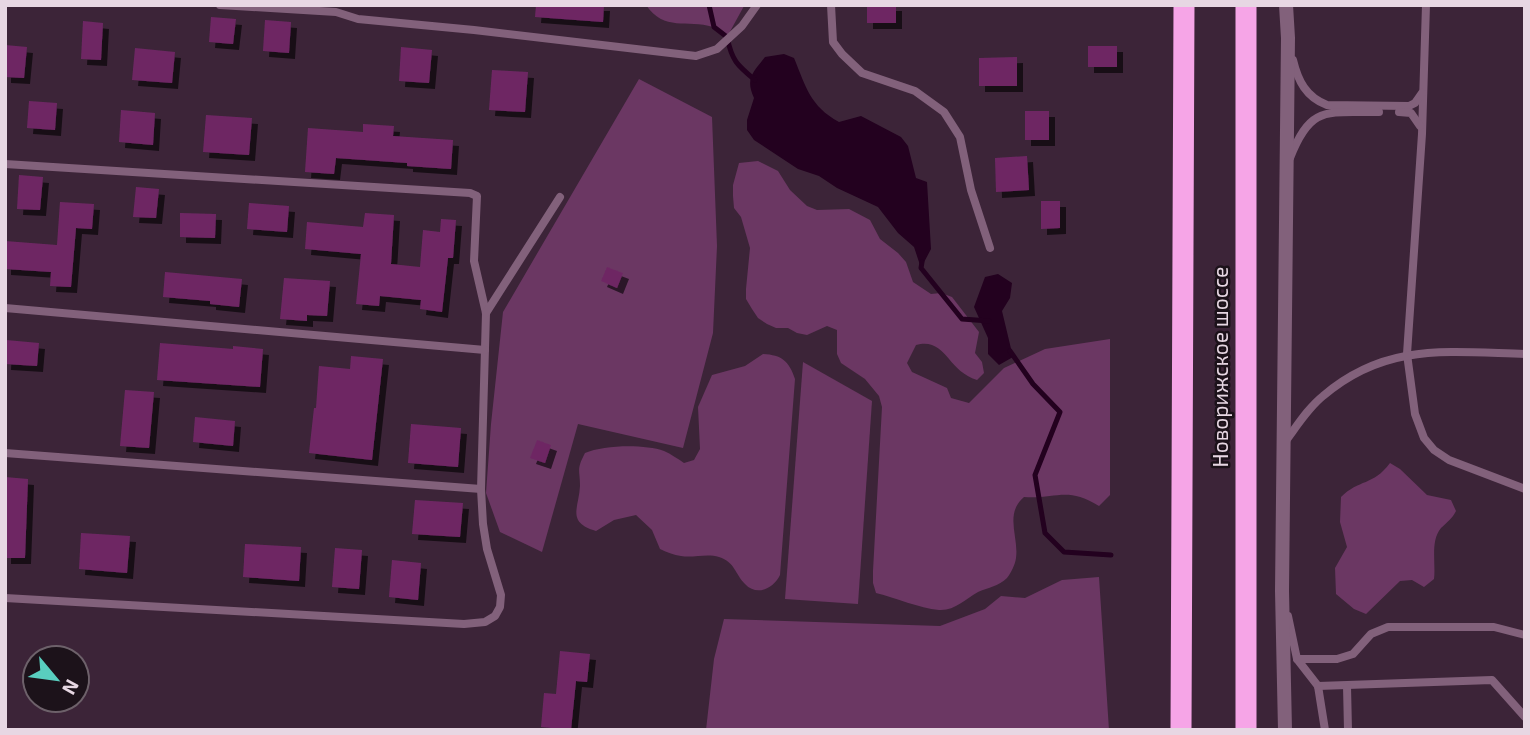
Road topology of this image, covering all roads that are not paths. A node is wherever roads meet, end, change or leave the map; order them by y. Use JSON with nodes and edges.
{"nodes":[{"id":1,"x":220,"y":5,"type":"edge"},
{"id":2,"x":757,"y":5,"type":"edge"},
{"id":3,"x":831,"y":5,"type":"edge"},
{"id":4,"x":1184,"y":5,"type":"edge"},
{"id":5,"x":1246,"y":5,"type":"edge"},
{"id":6,"x":1286,"y":5,"type":"edge"},
{"id":7,"x":1426,"y":5,"type":"edge"},
{"id":8,"x":1288,"y":38,"type":"junction"},
{"id":9,"x":1424,"y":90,"type":"junction"},
{"id":10,"x":1422,"y":134,"type":"junction"},
{"id":11,"x":5,"y":164,"type":"edge"},
{"id":12,"x":1286,"y":167,"type":"junction"},
{"id":13,"x":559,"y":197,"type":"dead end"},
{"id":14,"x":990,"y":248,"type":"dead end"},
{"id":15,"x":5,"y":308,"type":"edge"},
{"id":16,"x":486,"y":313,"type":"junction"},
{"id":17,"x":485,"y":350,"type":"junction"},
{"id":18,"x":1407,"y":354,"type":"junction"},
{"id":19,"x":1525,"y":354,"type":"edge"},
{"id":20,"x":1283,"y":444,"type":"junction"},
{"id":21,"x":5,"y":453,"type":"edge"},
{"id":22,"x":481,"y":489,"type":"junction"},
{"id":23,"x":1525,"y":489,"type":"edge"},
{"id":24,"x":1282,"y":591,"type":"junction"},
{"id":25,"x":5,"y":598,"type":"edge"},
{"id":26,"x":1525,"y":635,"type":"edge"},
{"id":27,"x":1297,"y":659,"type":"junction"},
{"id":28,"x":1346,"y":685,"type":"junction"},
{"id":29,"x":1318,"y":687,"type":"junction"},
{"id":30,"x":1525,"y":717,"type":"edge"},
{"id":31,"x":1181,"y":730,"type":"edge"},
{"id":32,"x":1246,"y":730,"type":"edge"},
{"id":33,"x":1285,"y":730,"type":"edge"},
{"id":34,"x":1325,"y":730,"type":"edge"},
{"id":35,"x":1348,"y":730,"type":"edge"}],
"edges":[{"from":1,"to":2,"type":"lane"},
{"from":3,"to":14,"type":"lane"},
{"from":4,"to":31,"type":"highway","name":"Новорижское шоссе"},
{"from":5,"to":32,"type":"highway","name":"Новорижское шоссе"},
{"from":6,"to":8,"type":"street"},
{"from":7,"to":9,"type":"lane"},
{"from":8,"to":9,"type":"lane"},
{"from":8,"to":12,"type":"street"},
{"from":9,"to":10,"type":"lane"},
{"from":10,"to":12,"type":"lane"},
{"from":10,"to":18,"type":"lane"},
{"from":11,"to":16,"type":"lane"},
{"from":12,"to":20,"type":"street"},
{"from":13,"to":16,"type":"lane"},
{"from":15,"to":17,"type":"lane"},
{"from":16,"to":17,"type":"lane"},
{"from":17,"to":22,"type":"lane"},
{"from":18,"to":19,"type":"lane"},
{"from":18,"to":20,"type":"lane"},
{"from":18,"to":23,"type":"lane"},
{"from":20,"to":24,"type":"street"},
{"from":21,"to":22,"type":"lane"},
{"from":22,"to":25,"type":"lane"},
{"from":24,"to":27,"type":"lane"},
{"from":24,"to":33,"type":"street"},
{"from":26,"to":27,"type":"lane"},
{"from":27,"to":29,"type":"lane"},
{"from":28,"to":29,"type":"lane"},
{"from":28,"to":30,"type":"lane"},
{"from":28,"to":35,"type":"lane"},
{"from":29,"to":34,"type":"lane"}]}
